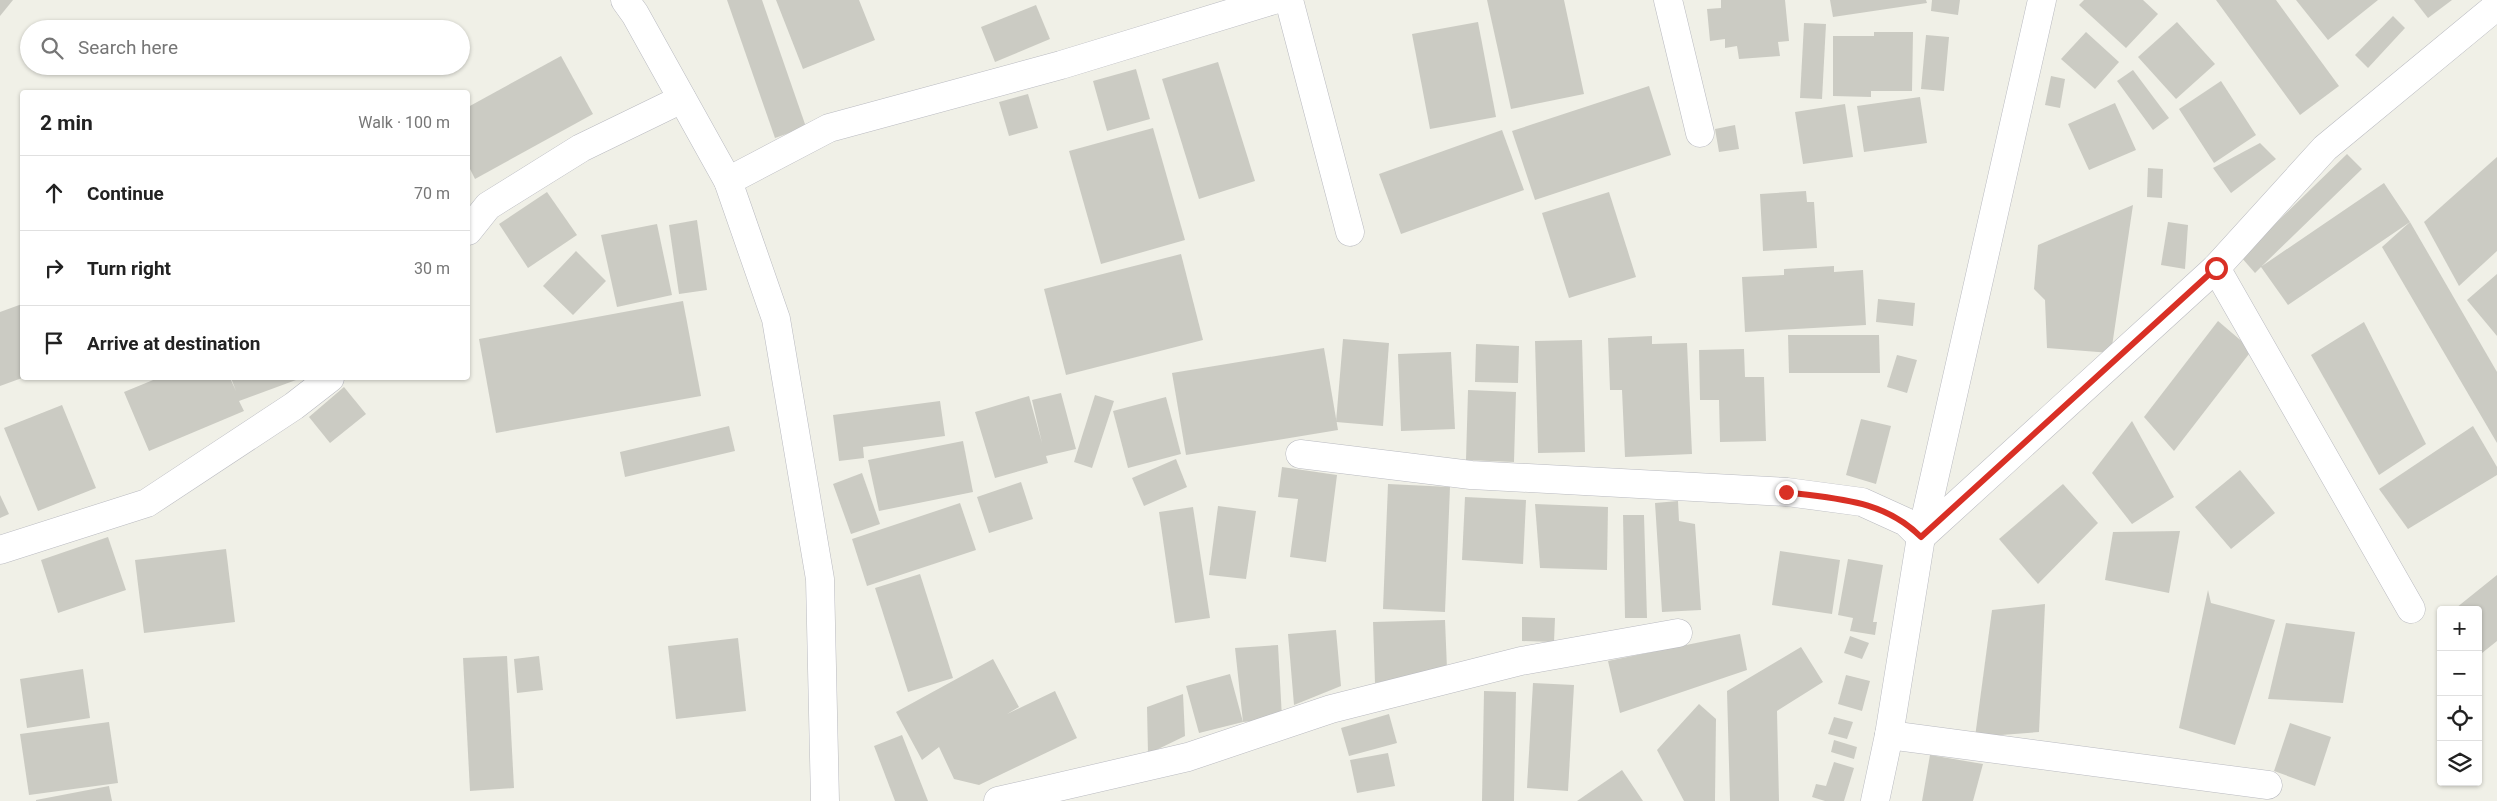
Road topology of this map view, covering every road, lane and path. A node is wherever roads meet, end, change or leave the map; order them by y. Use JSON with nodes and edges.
{"nodes":[{"id":1,"x":625,"y":0,"type":"edge"},
{"id":2,"x":1274,"y":0,"type":"edge"},
{"id":3,"x":1290,"y":0,"type":"edge"},
{"id":4,"x":1668,"y":0,"type":"edge"},
{"id":5,"x":2042,"y":0,"type":"edge"},
{"id":6,"x":2496,"y":9,"type":"edge"},
{"id":7,"x":682,"y":99,"type":"junction"},
{"id":8,"x":1700,"y":133,"type":"dead end"},
{"id":9,"x":728,"y":181,"type":"junction"},
{"id":10,"x":470,"y":228,"type":"edge"},
{"id":11,"x":1350,"y":232,"type":"dead end"},
{"id":12,"x":2216,"y":268,"type":"junction"},
{"id":13,"x":327,"y":380,"type":"edge"},
{"id":14,"x":1300,"y":454,"type":"dead end"},
{"id":15,"x":1921,"y":537,"type":"junction"},
{"id":16,"x":0,"y":550,"type":"edge"},
{"id":17,"x":2410,"y":610,"type":"dead end"},
{"id":18,"x":1678,"y":633,"type":"dead end"},
{"id":19,"x":1889,"y":735,"type":"junction"},
{"id":20,"x":2268,"y":785,"type":"dead end"},
{"id":21,"x":825,"y":801,"type":"edge"},
{"id":22,"x":998,"y":801,"type":"edge"},
{"id":23,"x":1875,"y":801,"type":"edge"}],
"edges":[{"from":1,"to":7,"type":"street"},
{"from":2,"to":9,"type":"street"},
{"from":3,"to":11,"type":"street"},
{"from":4,"to":8,"type":"street"},
{"from":5,"to":15,"type":"street"},
{"from":6,"to":12,"type":"street"},
{"from":7,"to":9,"type":"street"},
{"from":7,"to":10,"type":"street"},
{"from":9,"to":21,"type":"street"},
{"from":12,"to":15,"type":"street"},
{"from":12,"to":17,"type":"street"},
{"from":13,"to":16,"type":"street"},
{"from":14,"to":15,"type":"street"},
{"from":15,"to":19,"type":"street"},
{"from":18,"to":22,"type":"street"},
{"from":19,"to":20,"type":"street"},
{"from":19,"to":23,"type":"street"}]}
